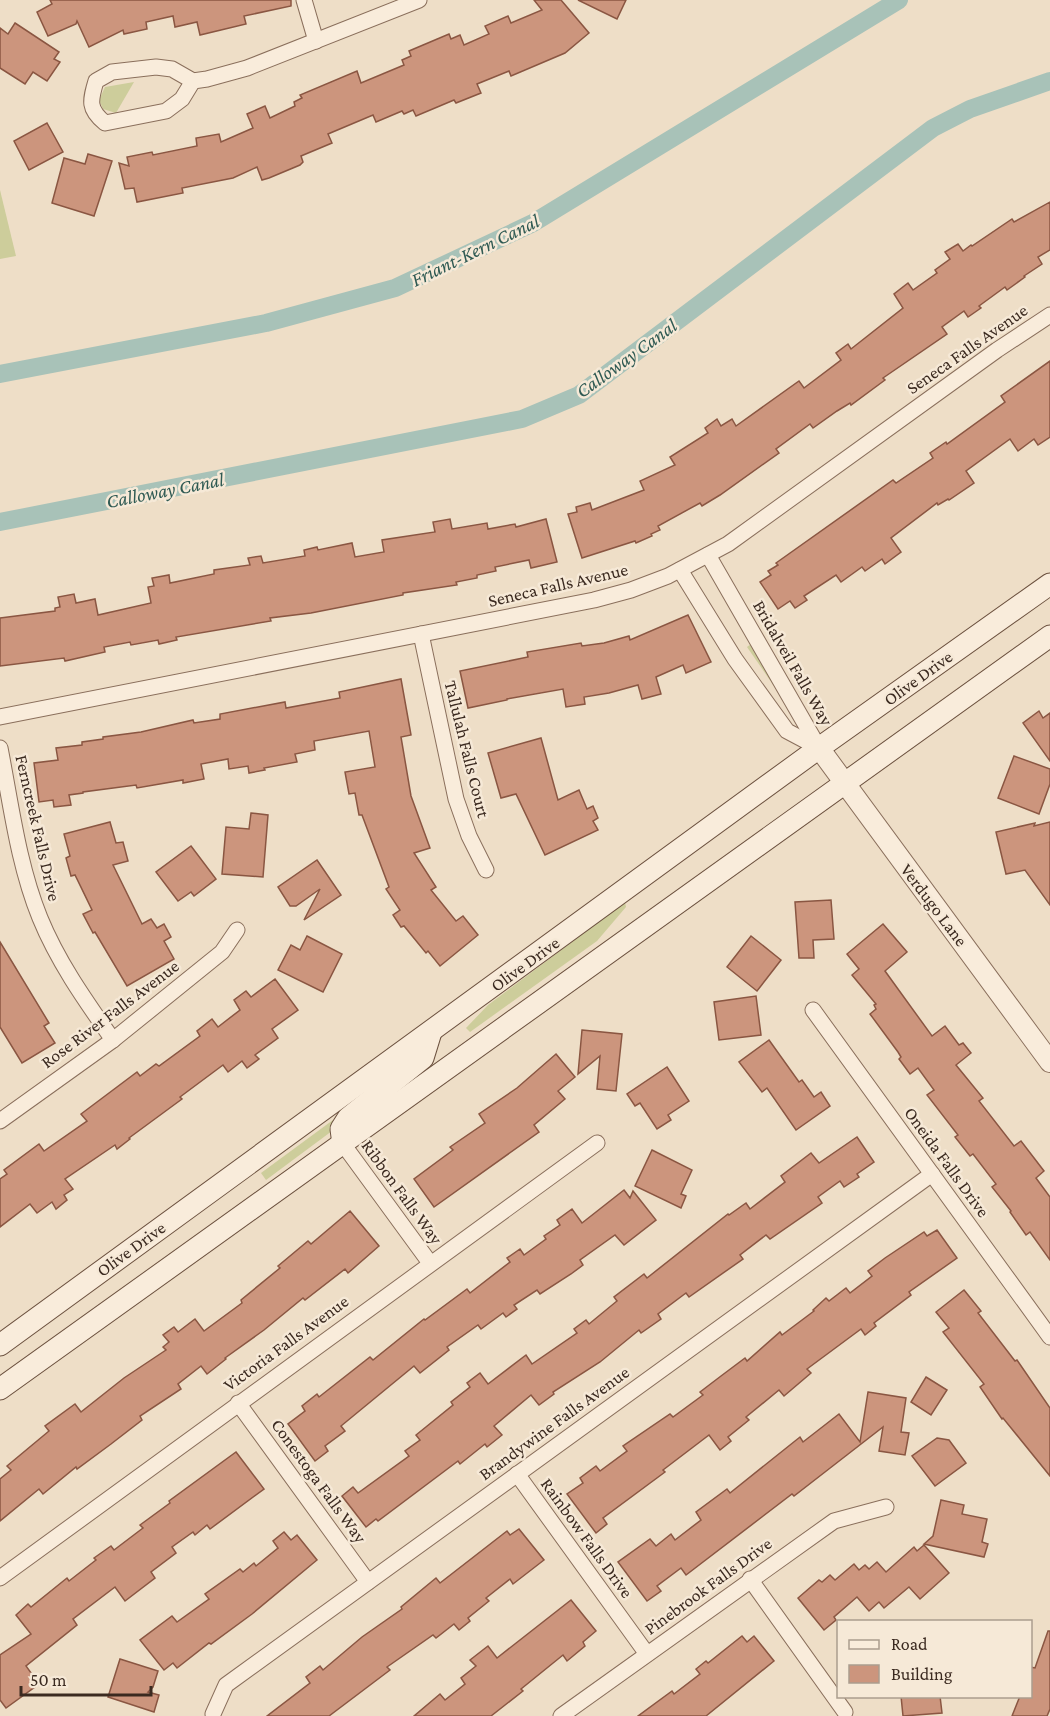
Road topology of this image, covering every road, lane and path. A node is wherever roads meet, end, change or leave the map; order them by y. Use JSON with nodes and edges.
{"nodes":[{"id":1,"x":303,"y":0,"type":"edge"},
{"id":2,"x":419,"y":0,"type":"edge"},
{"id":3,"x":316,"y":41,"type":"junction"},
{"id":4,"x":193,"y":81,"type":"junction"},
{"id":5,"x":1050,"y":315,"type":"edge"},
{"id":6,"x":708,"y":555,"type":"junction"},
{"id":7,"x":680,"y":570,"type":"junction"},
{"id":8,"x":1050,"y":584,"type":"edge"},
{"id":9,"x":421,"y":634,"type":"junction"},
{"id":10,"x":1050,"y":636,"type":"edge"},
{"id":11,"x":0,"y":717,"type":"edge"},
{"id":12,"x":0,"y":747,"type":"edge"},
{"id":13,"x":819,"y":748,"type":"junction"},
{"id":14,"x":844,"y":783,"type":"junction"},
{"id":15,"x":486,"y":870,"type":"dead end"},
{"id":16,"x":237,"y":930,"type":"dead end"},
{"id":17,"x":813,"y":1010,"type":"dead end"},
{"id":18,"x":430,"y":1032,"type":"junction"},
{"id":19,"x":112,"y":1040,"type":"junction"},
{"id":20,"x":1050,"y":1062,"type":"edge"},
{"id":21,"x":0,"y":1121,"type":"edge"},
{"id":22,"x":597,"y":1143,"type":"dead end"},
{"id":23,"x":343,"y":1144,"type":"junction"},
{"id":24,"x":932,"y":1174,"type":"junction"},
{"id":25,"x":430,"y":1263,"type":"junction"},
{"id":26,"x":1050,"y":1337,"type":"edge"},
{"id":27,"x":0,"y":1345,"type":"edge"},
{"id":28,"x":0,"y":1389,"type":"edge"},
{"id":29,"x":238,"y":1402,"type":"junction"},
{"id":30,"x":517,"y":1474,"type":"junction"},
{"id":31,"x":886,"y":1507,"type":"dead end"},
{"id":32,"x":0,"y":1578,"type":"edge"},
{"id":33,"x":750,"y":1579,"type":"junction"},
{"id":34,"x":368,"y":1582,"type":"junction"},
{"id":35,"x":647,"y":1654,"type":"junction"},
{"id":36,"x":845,"y":1712,"type":"dead end"},
{"id":37,"x":213,"y":1714,"type":"dead end"},
{"id":38,"x":561,"y":1716,"type":"edge"}],
"edges":[{"from":1,"to":3,"type":"street"},
{"from":2,"to":3,"type":"street"},
{"from":3,"to":4,"type":"street"},
{"from":4,"to":4,"type":"street"},
{"from":5,"to":6,"type":"street","name":"Seneca Falls Avenue"},
{"from":6,"to":7,"type":"street","name":"Seneca Falls Avenue"},
{"from":6,"to":13,"type":"street","name":"Bridalveil Falls Way"},
{"from":7,"to":9,"type":"street","name":"Seneca Falls Avenue"},
{"from":7,"to":13,"type":"street","name":"Bridalveil Falls Way"},
{"from":8,"to":13,"type":"main road","name":"Olive Drive"},
{"from":9,"to":11,"type":"street","name":"Seneca Falls Avenue"},
{"from":9,"to":15,"type":"street","name":"Tallulah Falls Court"},
{"from":10,"to":14,"type":"main road","name":"Olive Drive"},
{"from":12,"to":19,"type":"street","name":"Ferncreek Falls Drive"},
{"from":13,"to":14,"type":"street","name":"Verdugo Lane"},
{"from":13,"to":18,"type":"main road","name":"Olive Drive"},
{"from":14,"to":20,"type":"street","name":"Verdugo Lane"},
{"from":14,"to":23,"type":"main road","name":"Olive Drive"},
{"from":16,"to":19,"type":"street","name":"Rose River Falls Avenue"},
{"from":17,"to":24,"type":"street","name":"Oneida Falls Drive"},
{"from":18,"to":23,"type":"main road"},
{"from":18,"to":27,"type":"main road","name":"Olive Drive"},
{"from":19,"to":21,"type":"street","name":"Rose River Falls Avenue"},
{"from":22,"to":25,"type":"street","name":"Victoria Falls Avenue"},
{"from":23,"to":25,"type":"street","name":"Ribbon Falls Way"},
{"from":23,"to":28,"type":"main road","name":"Olive Drive"},
{"from":24,"to":26,"type":"street","name":"Oneida Falls Drive"},
{"from":24,"to":30,"type":"street","name":"Brandywine Falls Avenue"},
{"from":25,"to":29,"type":"street","name":"Victoria Falls Avenue"},
{"from":29,"to":32,"type":"street","name":"Victoria Falls Avenue"},
{"from":29,"to":34,"type":"street","name":"Conestoga Falls Way"},
{"from":30,"to":34,"type":"street","name":"Brandywine Falls Avenue"},
{"from":30,"to":35,"type":"street","name":"Rainbow Falls Drive"},
{"from":31,"to":33,"type":"street","name":"Pinebrook Falls Drive"},
{"from":33,"to":35,"type":"street","name":"Pinebrook Falls Drive"},
{"from":33,"to":36,"type":"street"},
{"from":34,"to":37,"type":"street","name":"Brandywine Falls Avenue"},
{"from":35,"to":38,"type":"street","name":"Pinebrook Falls Drive"}]}
